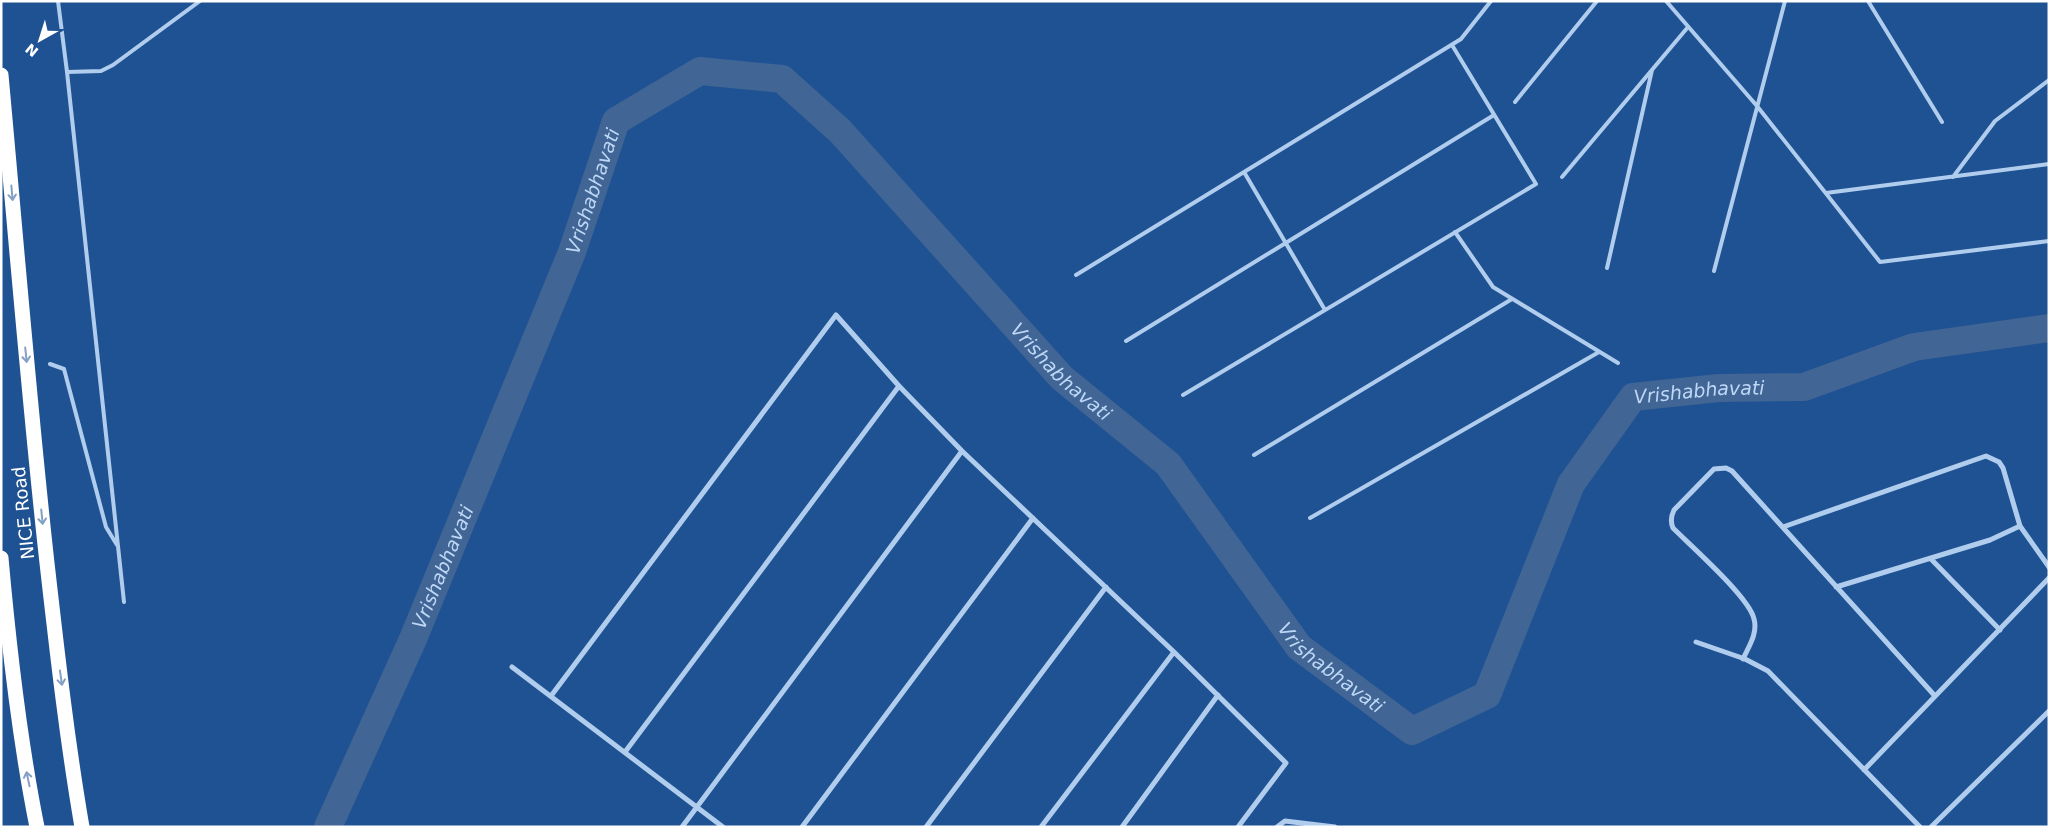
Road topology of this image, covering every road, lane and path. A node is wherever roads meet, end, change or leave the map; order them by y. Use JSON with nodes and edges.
{"nodes":[{"id":1,"x":58,"y":1,"type":"edge"},
{"id":2,"x":200,"y":1,"type":"edge"},
{"id":3,"x":1490,"y":1,"type":"edge"},
{"id":4,"x":1597,"y":1,"type":"edge"},
{"id":5,"x":1666,"y":1,"type":"edge"},
{"id":6,"x":1785,"y":1,"type":"edge"},
{"id":7,"x":1868,"y":1,"type":"edge"},
{"id":8,"x":1688,"y":26,"type":"junction"},
{"id":9,"x":1452,"y":45,"type":"junction"},
{"id":10,"x":1652,"y":70,"type":"junction"},
{"id":11,"x":67,"y":72,"type":"junction"},
{"id":12,"x":1,"y":75,"type":"edge"},
{"id":13,"x":2049,"y":80,"type":"edge"},
{"id":14,"x":1515,"y":102,"type":"dead end"},
{"id":15,"x":1756,"y":106,"type":"junction"},
{"id":16,"x":1494,"y":115,"type":"junction"},
{"id":17,"x":1942,"y":122,"type":"dead end"},
{"id":18,"x":2049,"y":164,"type":"edge"},
{"id":19,"x":1244,"y":172,"type":"junction"},
{"id":20,"x":1562,"y":177,"type":"dead end"},
{"id":21,"x":1953,"y":177,"type":"junction"},
{"id":22,"x":1826,"y":194,"type":"junction"},
{"id":23,"x":1455,"y":232,"type":"junction"},
{"id":24,"x":2049,"y":241,"type":"edge"},
{"id":25,"x":1285,"y":243,"type":"junction"},
{"id":26,"x":1607,"y":268,"type":"dead end"},
{"id":27,"x":1714,"y":271,"type":"dead end"},
{"id":28,"x":1076,"y":275,"type":"dead end"},
{"id":29,"x":1512,"y":299,"type":"junction"},
{"id":30,"x":1325,"y":310,"type":"junction"},
{"id":31,"x":1126,"y":341,"type":"dead end"},
{"id":32,"x":1599,"y":352,"type":"junction"},
{"id":33,"x":1618,"y":363,"type":"dead end"},
{"id":34,"x":50,"y":364,"type":"dead end"},
{"id":35,"x":899,"y":386,"type":"junction"},
{"id":36,"x":1183,"y":395,"type":"dead end"},
{"id":37,"x":962,"y":451,"type":"junction"},
{"id":38,"x":1254,"y":455,"type":"dead end"},
{"id":39,"x":1033,"y":518,"type":"junction"},
{"id":40,"x":1310,"y":518,"type":"dead end"},
{"id":41,"x":2020,"y":526,"type":"junction"},
{"id":42,"x":1783,"y":527,"type":"junction"},
{"id":43,"x":118,"y":546,"type":"junction"},
{"id":44,"x":1,"y":558,"type":"edge"},
{"id":45,"x":1931,"y":559,"type":"junction"},
{"id":46,"x":2049,"y":567,"type":"edge"},
{"id":47,"x":2049,"y":578,"type":"edge"},
{"id":48,"x":1106,"y":587,"type":"junction"},
{"id":49,"x":1836,"y":587,"type":"junction"},
{"id":50,"x":124,"y":602,"type":"dead end"},
{"id":51,"x":2000,"y":630,"type":"junction"},
{"id":52,"x":1696,"y":642,"type":"dead end"},
{"id":53,"x":1174,"y":652,"type":"junction"},
{"id":54,"x":1743,"y":658,"type":"junction"},
{"id":55,"x":512,"y":667,"type":"dead end"},
{"id":56,"x":1218,"y":695,"type":"junction"},
{"id":57,"x":551,"y":696,"type":"junction"},
{"id":58,"x":1935,"y":696,"type":"junction"},
{"id":59,"x":2049,"y":711,"type":"edge"},
{"id":60,"x":625,"y":752,"type":"junction"},
{"id":61,"x":1864,"y":770,"type":"junction"},
{"id":62,"x":697,"y":807,"type":"junction"},
{"id":63,"x":38,"y":827,"type":"edge"},
{"id":64,"x":82,"y":827,"type":"edge"},
{"id":65,"x":682,"y":827,"type":"edge"},
{"id":66,"x":723,"y":827,"type":"edge"},
{"id":67,"x":802,"y":827,"type":"edge"},
{"id":68,"x":926,"y":827,"type":"edge"},
{"id":69,"x":1041,"y":827,"type":"edge"},
{"id":70,"x":1122,"y":827,"type":"edge"},
{"id":71,"x":1238,"y":827,"type":"edge"},
{"id":72,"x":1277,"y":827,"type":"edge"},
{"id":73,"x":1335,"y":827,"type":"edge"},
{"id":74,"x":1920,"y":827,"type":"edge"},
{"id":75,"x":1931,"y":827,"type":"edge"}],
"edges":[{"from":1,"to":11,"type":"lane"},
{"from":2,"to":11,"type":"lane"},
{"from":3,"to":9,"type":"lane"},
{"from":4,"to":14,"type":"lane"},
{"from":5,"to":8,"type":"lane"},
{"from":6,"to":15,"type":"lane"},
{"from":7,"to":17,"type":"lane"},
{"from":8,"to":10,"type":"lane"},
{"from":8,"to":15,"type":"lane"},
{"from":9,"to":16,"type":"lane"},
{"from":9,"to":19,"type":"lane"},
{"from":10,"to":20,"type":"lane"},
{"from":10,"to":26,"type":"lane"},
{"from":11,"to":43,"type":"lane"},
{"from":12,"to":64,"type":"highway","name":"NICE Road","one_way":true},
{"from":13,"to":21,"type":"lane"},
{"from":15,"to":22,"type":"lane"},
{"from":15,"to":27,"type":"lane"},
{"from":16,"to":23,"type":"lane"},
{"from":16,"to":25,"type":"lane"},
{"from":18,"to":21,"type":"lane"},
{"from":19,"to":25,"type":"lane"},
{"from":19,"to":28,"type":"lane"},
{"from":21,"to":22,"type":"lane"},
{"from":22,"to":24,"type":"lane"},
{"from":23,"to":29,"type":"lane"},
{"from":23,"to":30,"type":"lane"},
{"from":25,"to":30,"type":"lane"},
{"from":25,"to":31,"type":"lane"},
{"from":29,"to":32,"type":"lane"},
{"from":29,"to":38,"type":"lane"},
{"from":30,"to":36,"type":"lane"},
{"from":32,"to":33,"type":"lane"},
{"from":32,"to":40,"type":"lane"},
{"from":34,"to":43,"type":"lane"},
{"from":35,"to":37,"type":"street"},
{"from":35,"to":57,"type":"street"},
{"from":35,"to":60,"type":"street"},
{"from":37,"to":39,"type":"street"},
{"from":37,"to":62,"type":"street"},
{"from":39,"to":48,"type":"street"},
{"from":39,"to":67,"type":"street"},
{"from":41,"to":42,"type":"street"},
{"from":41,"to":45,"type":"street"},
{"from":41,"to":46,"type":"street"},
{"from":42,"to":49,"type":"street"},
{"from":42,"to":54,"type":"street"},
{"from":43,"to":50,"type":"lane"},
{"from":63,"to":44,"type":"highway","name":"NICE Road","one_way":true},
{"from":45,"to":49,"type":"street"},
{"from":45,"to":51,"type":"street"},
{"from":47,"to":51,"type":"street"},
{"from":48,"to":53,"type":"street"},
{"from":48,"to":68,"type":"street"},
{"from":49,"to":58,"type":"street"},
{"from":51,"to":58,"type":"street"},
{"from":52,"to":54,"type":"street"},
{"from":53,"to":56,"type":"street"},
{"from":53,"to":69,"type":"street"},
{"from":54,"to":61,"type":"street"},
{"from":55,"to":57,"type":"street"},
{"from":56,"to":70,"type":"street"},
{"from":56,"to":71,"type":"street"},
{"from":57,"to":60,"type":"street"},
{"from":58,"to":61,"type":"street"},
{"from":59,"to":75,"type":"street"},
{"from":60,"to":62,"type":"street"},
{"from":61,"to":74,"type":"street"},
{"from":62,"to":65,"type":"street"},
{"from":62,"to":66,"type":"street"},
{"from":72,"to":73,"type":"street"}]}
